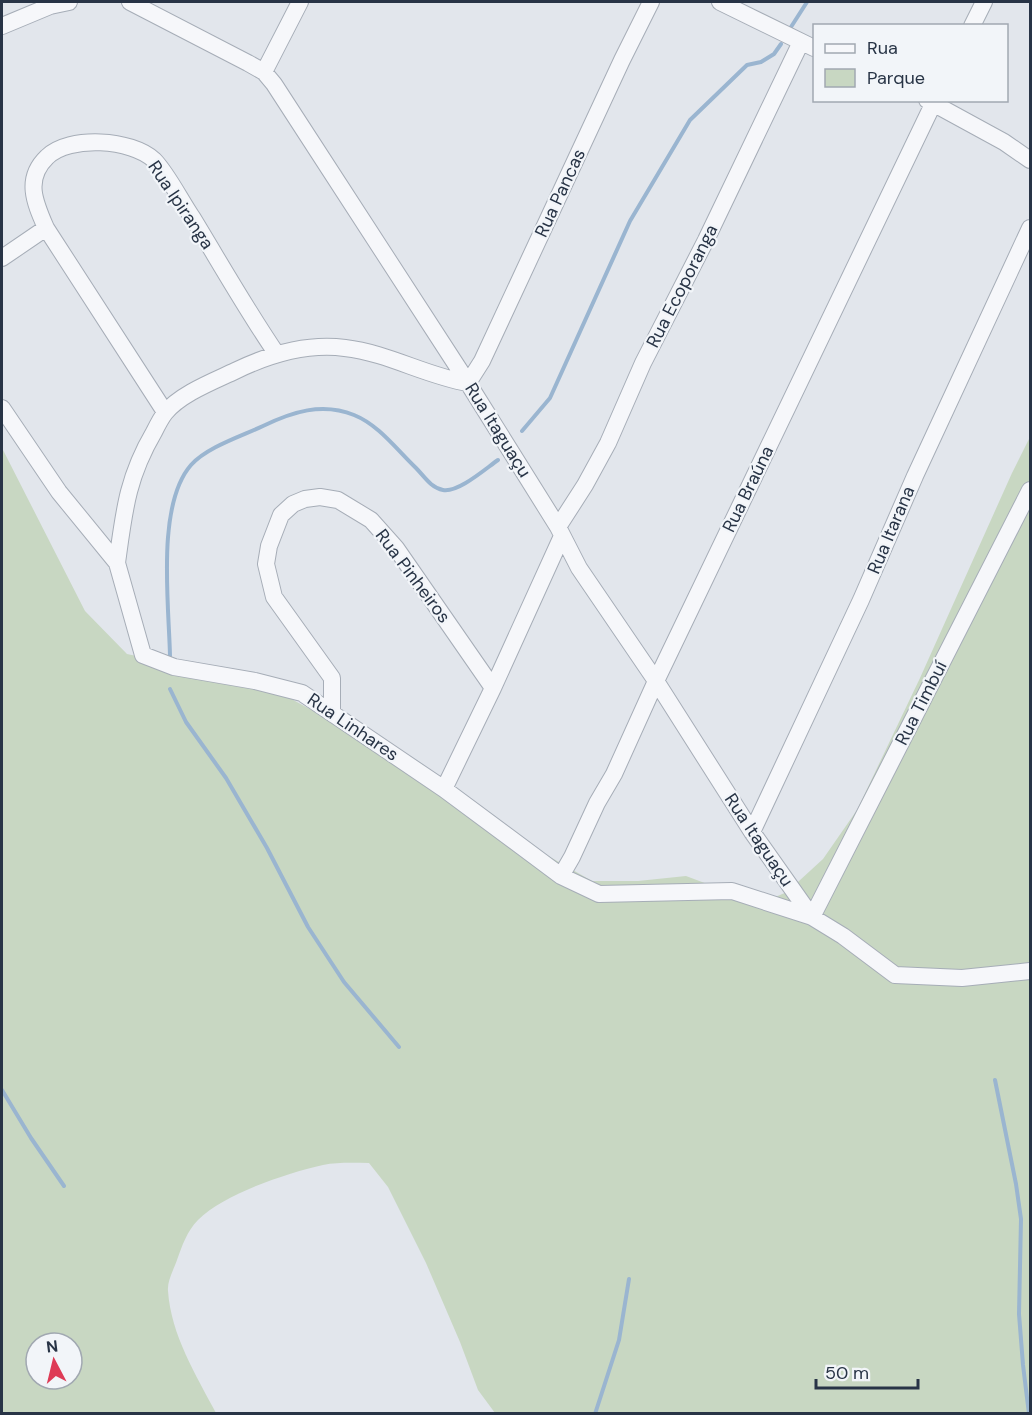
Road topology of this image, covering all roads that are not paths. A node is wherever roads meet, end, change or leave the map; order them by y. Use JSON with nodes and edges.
{"nodes":[{"id":1,"x":69,"y":2,"type":"edge"},
{"id":2,"x":130,"y":2,"type":"edge"},
{"id":3,"x":300,"y":2,"type":"edge"},
{"id":4,"x":651,"y":2,"type":"edge"},
{"id":5,"x":720,"y":2,"type":"edge"},
{"id":6,"x":984,"y":2,"type":"edge"},
{"id":7,"x":973,"y":24,"type":"edge"},
{"id":8,"x":2,"y":26,"type":"edge"},
{"id":9,"x":808,"y":45,"type":"edge"},
{"id":10,"x":264,"y":72,"type":"junction"},
{"id":11,"x":932,"y":102,"type":"edge"},
{"id":12,"x":1030,"y":160,"type":"edge"},
{"id":13,"x":46,"y":228,"type":"junction"},
{"id":14,"x":1030,"y":228,"type":"edge"},
{"id":15,"x":2,"y":258,"type":"edge"},
{"id":16,"x":276,"y":353,"type":"junction"},
{"id":17,"x":468,"y":383,"type":"junction"},
{"id":18,"x":2,"y":408,"type":"edge"},
{"id":19,"x":165,"y":412,"type":"junction"},
{"id":20,"x":1030,"y":490,"type":"edge"},
{"id":21,"x":560,"y":531,"type":"junction"},
{"id":22,"x":117,"y":563,"type":"junction"},
{"id":23,"x":656,"y":681,"type":"junction"},
{"id":24,"x":493,"y":688,"type":"junction"},
{"id":25,"x":332,"y":712,"type":"junction"},
{"id":26,"x":444,"y":789,"type":"junction"},
{"id":27,"x":752,"y":832,"type":"junction"},
{"id":28,"x":561,"y":876,"type":"junction"},
{"id":29,"x":812,"y":917,"type":"junction"},
{"id":30,"x":1030,"y":971,"type":"edge"}],
"edges":[{"from":1,"to":8,"type":"street"},
{"from":2,"to":10,"type":"street","name":"Rua Itaguaçu"},
{"from":3,"to":10,"type":"street"},
{"from":4,"to":17,"type":"street","name":"Rua Pancas"},
{"from":5,"to":9,"type":"street"},
{"from":6,"to":7,"type":"street"},
{"from":9,"to":21,"type":"street","name":"Rua Ecoporanga"},
{"from":10,"to":17,"type":"street","name":"Rua Itaguaçu"},
{"from":11,"to":12,"type":"street"},
{"from":11,"to":23,"type":"street","name":"Rua Braúna"},
{"from":13,"to":15,"type":"street"},
{"from":13,"to":16,"type":"street","name":"Rua Ipiranga"},
{"from":13,"to":19,"type":"street","name":"Rua Ipiranga"},
{"from":14,"to":27,"type":"street","name":"Rua Itarana"},
{"from":16,"to":17,"type":"street"},
{"from":16,"to":19,"type":"street"},
{"from":17,"to":21,"type":"street","name":"Rua Itaguaçu"},
{"from":18,"to":22,"type":"street","name":"Rua Linhares"},
{"from":19,"to":22,"type":"street"},
{"from":20,"to":29,"type":"street","name":"Rua Timbuí"},
{"from":21,"to":23,"type":"street","name":"Rua Itaguaçu"},
{"from":21,"to":24,"type":"street","name":"Rua Ecoporanga"},
{"from":22,"to":25,"type":"street","name":"Rua Linhares"},
{"from":23,"to":27,"type":"street","name":"Rua Itaguaçu"},
{"from":23,"to":28,"type":"street","name":"Rua Braúna"},
{"from":24,"to":25,"type":"street","name":"Rua Pinheiros"},
{"from":24,"to":26,"type":"street","name":"Rua Ecoporanga"},
{"from":25,"to":26,"type":"street","name":"Rua Linhares"},
{"from":26,"to":28,"type":"street","name":"Rua Linhares"},
{"from":27,"to":29,"type":"street","name":"Rua Itaguaçu"},
{"from":28,"to":29,"type":"street","name":"Rua Linhares"},
{"from":29,"to":30,"type":"street"}]}
